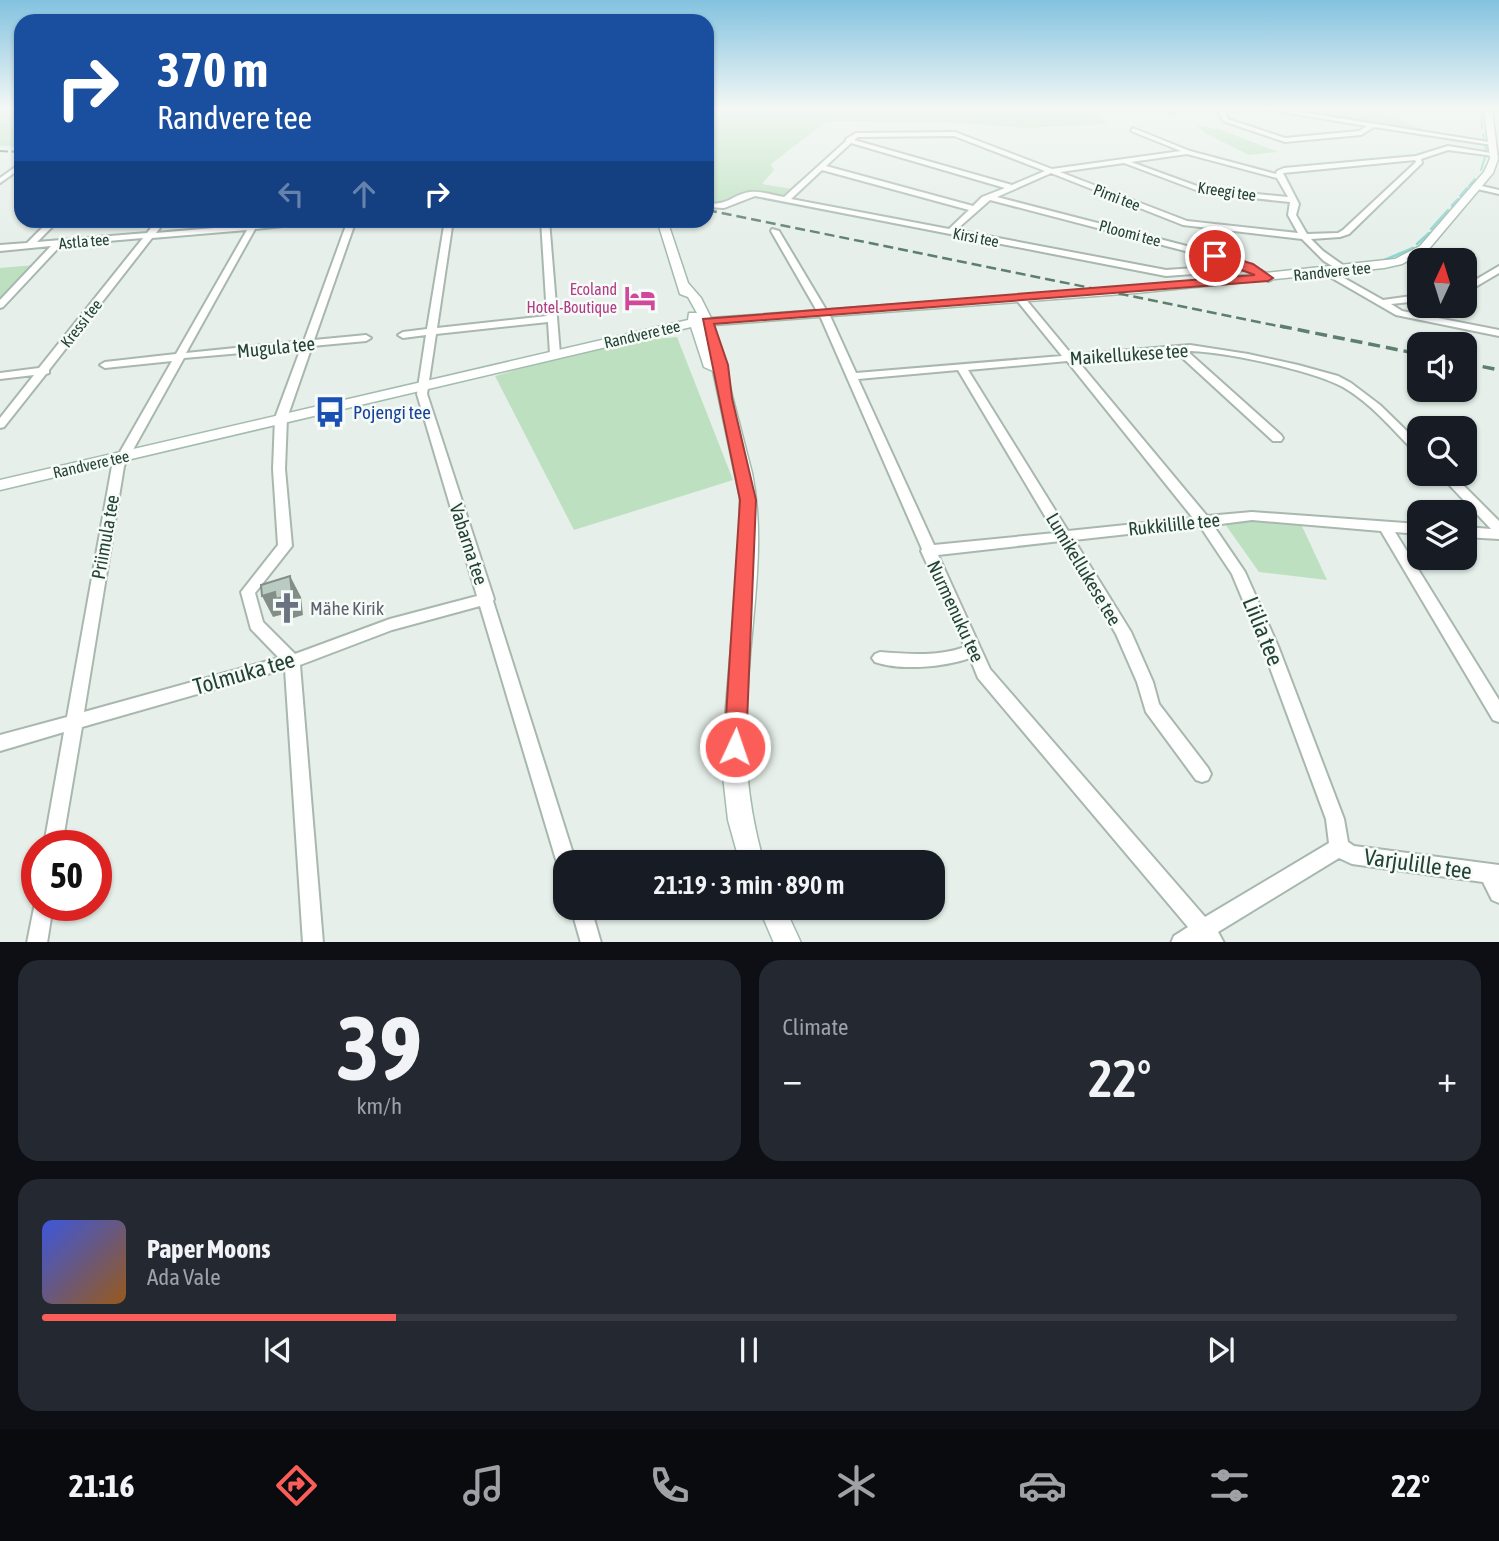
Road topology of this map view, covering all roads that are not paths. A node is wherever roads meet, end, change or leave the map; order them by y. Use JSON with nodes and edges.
{"nodes":[{"id":1,"x":835,"y":153,"type":"edge"},
{"id":2,"x":896,"y":153,"type":"edge"},
{"id":3,"x":1005,"y":153,"type":"edge"},
{"id":4,"x":1181,"y":153,"type":"edge"},
{"id":5,"x":1192,"y":153,"type":"edge"},
{"id":6,"x":1433,"y":153,"type":"edge"},
{"id":7,"x":1493,"y":153,"type":"edge"},
{"id":8,"x":1417,"y":158,"type":"junction"},
{"id":9,"x":1123,"y":161,"type":"junction"},
{"id":10,"x":820,"y":167,"type":"junction"},
{"id":11,"x":14,"y":170,"type":"edge"},
{"id":12,"x":1052,"y":171,"type":"junction"},
{"id":13,"x":1280,"y":177,"type":"junction"},
{"id":14,"x":0,"y":181,"type":"edge"},
{"id":15,"x":1476,"y":186,"type":"junction"},
{"id":16,"x":1011,"y":187,"type":"junction"},
{"id":17,"x":1499,"y":192,"type":"edge"},
{"id":18,"x":989,"y":197,"type":"junction"},
{"id":19,"x":785,"y":200,"type":"junction"},
{"id":20,"x":1293,"y":200,"type":"junction"},
{"id":21,"x":714,"y":205,"type":"edge"},
{"id":22,"x":976,"y":209,"type":"junction"},
{"id":23,"x":47,"y":228,"type":"edge"},
{"id":24,"x":156,"y":228,"type":"edge"},
{"id":25,"x":219,"y":228,"type":"edge"},
{"id":26,"x":252,"y":228,"type":"edge"},
{"id":27,"x":349,"y":228,"type":"edge"},
{"id":28,"x":448,"y":228,"type":"edge"},
{"id":29,"x":545,"y":228,"type":"edge"},
{"id":30,"x":665,"y":228,"type":"edge"},
{"id":31,"x":775,"y":231,"type":"dead end"},
{"id":32,"x":950,"y":232,"type":"junction"},
{"id":33,"x":1301,"y":235,"type":"junction"},
{"id":34,"x":150,"y":236,"type":"junction"},
{"id":35,"x":59,"y":243,"type":"junction"},
{"id":36,"x":29,"y":246,"type":"junction"},
{"id":37,"x":0,"y":248,"type":"edge"},
{"id":38,"x":1249,"y":267,"type":"junction"},
{"id":39,"x":1499,"y":269,"type":"edge"},
{"id":40,"x":1344,"y":270,"type":"junction"},
{"id":41,"x":1328,"y":272,"type":"junction"},
{"id":42,"x":1268,"y":278,"type":"junction"},
{"id":43,"x":1483,"y":280,"type":"junction"},
{"id":44,"x":1477,"y":283,"type":"edge"},
{"id":45,"x":1499,"y":285,"type":"edge"},
{"id":46,"x":1020,"y":298,"type":"junction"},
{"id":47,"x":1407,"y":299,"type":"edge"},
{"id":48,"x":1378,"y":303,"type":"junction"},
{"id":49,"x":0,"y":305,"type":"edge"},
{"id":50,"x":823,"y":313,"type":"junction"},
{"id":51,"x":550,"y":319,"type":"junction"},
{"id":52,"x":701,"y":322,"type":"junction"},
{"id":53,"x":432,"y":331,"type":"junction"},
{"id":54,"x":1499,"y":333,"type":"edge"},
{"id":55,"x":403,"y":335,"type":"dead end"},
{"id":56,"x":366,"y":338,"type":"dead end"},
{"id":57,"x":700,"y":338,"type":"junction"},
{"id":58,"x":610,"y":340,"type":"junction"},
{"id":59,"x":307,"y":343,"type":"junction"},
{"id":60,"x":1178,"y":349,"type":"junction"},
{"id":61,"x":555,"y":354,"type":"junction"},
{"id":62,"x":182,"y":356,"type":"junction"},
{"id":63,"x":1069,"y":358,"type":"junction"},
{"id":64,"x":105,"y":365,"type":"dead end"},
{"id":65,"x":961,"y":367,"type":"junction"},
{"id":66,"x":45,"y":371,"type":"junction"},
{"id":67,"x":0,"y":376,"type":"edge"},
{"id":68,"x":853,"y":376,"type":"junction"},
{"id":69,"x":424,"y":385,"type":"junction"},
{"id":70,"x":725,"y":398,"type":"junction"},
{"id":71,"x":281,"y":418,"type":"junction"},
{"id":72,"x":0,"y":425,"type":"edge"},
{"id":73,"x":1278,"y":438,"type":"dead end"},
{"id":74,"x":1407,"y":438,"type":"edge"},
{"id":75,"x":121,"y":456,"type":"junction"},
{"id":76,"x":0,"y":485,"type":"edge"},
{"id":77,"x":1456,"y":486,"type":"edge"},
{"id":78,"x":1203,"y":522,"type":"junction"},
{"id":79,"x":1385,"y":527,"type":"junction"},
{"id":80,"x":1407,"y":528,"type":"edge"},
{"id":81,"x":1499,"y":531,"type":"edge"},
{"id":82,"x":1477,"y":532,"type":"edge"},
{"id":83,"x":1064,"y":536,"type":"junction"},
{"id":84,"x":928,"y":551,"type":"junction"},
{"id":85,"x":487,"y":599,"type":"junction"},
{"id":86,"x":974,"y":650,"type":"junction"},
{"id":87,"x":880,"y":658,"type":"dead end"},
{"id":88,"x":292,"y":661,"type":"junction"},
{"id":89,"x":1499,"y":715,"type":"edge"},
{"id":90,"x":74,"y":721,"type":"junction"},
{"id":91,"x":0,"y":743,"type":"edge"},
{"id":92,"x":1202,"y":774,"type":"dead end"},
{"id":93,"x":56,"y":830,"type":"edge"},
{"id":94,"x":1339,"y":848,"type":"junction"},
{"id":95,"x":563,"y":850,"type":"edge"},
{"id":96,"x":748,"y":850,"type":"edge"},
{"id":97,"x":1494,"y":874,"type":"edge"},
{"id":98,"x":1499,"y":893,"type":"edge"},
{"id":99,"x":584,"y":920,"type":"edge"},
{"id":100,"x":777,"y":920,"type":"edge"},
{"id":101,"x":40,"y":921,"type":"edge"},
{"id":102,"x":1203,"y":930,"type":"junction"},
{"id":103,"x":37,"y":942,"type":"edge"},
{"id":104,"x":313,"y":942,"type":"edge"},
{"id":105,"x":591,"y":942,"type":"edge"},
{"id":106,"x":788,"y":942,"type":"edge"},
{"id":107,"x":1183,"y":942,"type":"edge"},
{"id":108,"x":1213,"y":942,"type":"edge"}],
"edges":[{"from":1,"to":10,"type":"street"},
{"from":2,"to":16,"type":"street"},
{"from":3,"to":12,"type":"street","name":"Pirni tee"},
{"from":4,"to":9,"type":"street"},
{"from":5,"to":13,"type":"street"},
{"from":6,"to":8,"type":"street"},
{"from":7,"to":15,"type":"main road","name":"Randvere tee"},
{"from":8,"to":13,"type":"street"},
{"from":8,"to":33,"type":"street","name":"Pirni tee"},
{"from":9,"to":12,"type":"street"},
{"from":9,"to":20,"type":"street","name":"Kreegi tee"},
{"from":10,"to":19,"type":"street"},
{"from":10,"to":22,"type":"street"},
{"from":11,"to":14,"type":"street"},
{"from":12,"to":16,"type":"street"},
{"from":12,"to":33,"type":"street","name":"Pirni tee"},
{"from":13,"to":20,"type":"street"},
{"from":15,"to":17,"type":"street"},
{"from":15,"to":40,"type":"main road","name":"Randvere tee"},
{"from":16,"to":18,"type":"street"},
{"from":18,"to":22,"type":"street"},
{"from":18,"to":38,"type":"street","name":"Ploomi tee"},
{"from":19,"to":21,"type":"street","name":"Kirsi tee"},
{"from":19,"to":32,"type":"street","name":"Kirsi tee"},
{"from":20,"to":33,"type":"street"},
{"from":22,"to":32,"type":"street"},
{"from":23,"to":36,"type":"street"},
{"from":24,"to":34,"type":"street","name":"Kressi tee"},
{"from":25,"to":34,"type":"street","name":"Astla tee"},
{"from":26,"to":62,"type":"street","name":"Priimula tee"},
{"from":27,"to":59,"type":"street"},
{"from":28,"to":53,"type":"street","name":"Vabarna tee"},
{"from":29,"to":51,"type":"street"},
{"from":30,"to":52,"type":"main road"},
{"from":31,"to":50,"type":"street","name":"Nurmenuku tee"},
{"from":32,"to":38,"type":"street","name":"Kirsi tee"},
{"from":33,"to":40,"type":"street"},
{"from":34,"to":35,"type":"street","name":"Astla tee"},
{"from":34,"to":66,"type":"street","name":"Kressi tee"},
{"from":35,"to":36,"type":"street","name":"Astla tee"},
{"from":35,"to":49,"type":"street"},
{"from":36,"to":37,"type":"street","name":"Astla tee"},
{"from":38,"to":42,"type":"street","name":"Ploomi tee"},
{"from":39,"to":43,"type":"street"},
{"from":40,"to":41,"type":"main road","name":"Randvere tee"},
{"from":41,"to":42,"type":"main road","name":"Randvere tee"},
{"from":41,"to":48,"type":"street"},
{"from":42,"to":46,"type":"main road","name":"Randvere tee"},
{"from":43,"to":44,"type":"street"},
{"from":43,"to":45,"type":"street"},
{"from":46,"to":50,"type":"main road","name":"Randvere tee"},
{"from":46,"to":63,"type":"street","name":"Liilia tee"},
{"from":47,"to":48,"type":"street"},
{"from":48,"to":54,"type":"street"},
{"from":50,"to":52,"type":"main road","name":"Randvere tee"},
{"from":50,"to":68,"type":"street","name":"Nurmenuku tee"},
{"from":51,"to":53,"type":"street"},
{"from":51,"to":61,"type":"street"},
{"from":52,"to":57,"type":"main road"},
{"from":52,"to":58,"type":"main road","name":"Randvere tee"},
{"from":52,"to":70,"type":"main road"},
{"from":53,"to":55,"type":"street"},
{"from":53,"to":69,"type":"street","name":"Vabarna tee"},
{"from":56,"to":59,"type":"street","name":"Mugula tee"},
{"from":57,"to":58,"type":"main road"},
{"from":57,"to":70,"type":"main road"},
{"from":58,"to":61,"type":"main road","name":"Randvere tee"},
{"from":59,"to":62,"type":"street","name":"Mugula tee"},
{"from":59,"to":71,"type":"street"},
{"from":60,"to":63,"type":"street","name":"Maikellukese tee"},
{"from":60,"to":73,"type":"street"},
{"from":60,"to":74,"type":"street","name":"Maikellukese tee"},
{"from":61,"to":69,"type":"main road","name":"Randvere tee"},
{"from":62,"to":64,"type":"street","name":"Mugula tee"},
{"from":62,"to":75,"type":"street","name":"Priimula tee"},
{"from":63,"to":65,"type":"street","name":"Maikellukese tee"},
{"from":63,"to":78,"type":"street","name":"Liilia tee"},
{"from":65,"to":68,"type":"street","name":"Maikellukese tee"},
{"from":65,"to":83,"type":"street","name":"Lumikellukese tee"},
{"from":66,"to":67,"type":"street"},
{"from":66,"to":72,"type":"street","name":"Kressi tee"},
{"from":68,"to":84,"type":"street","name":"Nurmenuku tee"},
{"from":69,"to":71,"type":"main road","name":"Randvere tee"},
{"from":69,"to":85,"type":"street","name":"Vabarna tee"},
{"from":70,"to":96,"type":"main road"},
{"from":71,"to":75,"type":"main road","name":"Randvere tee"},
{"from":71,"to":88,"type":"street"},
{"from":75,"to":76,"type":"main road","name":"Randvere tee"},
{"from":75,"to":90,"type":"street","name":"Priimula tee"},
{"from":77,"to":81,"type":"street"},
{"from":78,"to":79,"type":"street","name":"Rukkilille tee"},
{"from":78,"to":83,"type":"street","name":"Rukkilille tee"},
{"from":78,"to":94,"type":"street","name":"Liilia tee"},
{"from":79,"to":80,"type":"street","name":"Rukkilille tee"},
{"from":79,"to":89,"type":"street"},
{"from":81,"to":82,"type":"street"},
{"from":83,"to":84,"type":"street","name":"Rukkilille tee"},
{"from":83,"to":92,"type":"street","name":"Lumikellukese tee"},
{"from":84,"to":86,"type":"street","name":"Nurmenuku tee"},
{"from":85,"to":88,"type":"street","name":"Tolmuka tee"},
{"from":85,"to":95,"type":"street","name":"Vabarna tee"},
{"from":86,"to":87,"type":"street"},
{"from":86,"to":102,"type":"street","name":"Nurmenuku tee"},
{"from":88,"to":90,"type":"street","name":"Tolmuka tee"},
{"from":88,"to":104,"type":"street"},
{"from":90,"to":91,"type":"street","name":"Tolmuka tee"},
{"from":90,"to":93,"type":"street","name":"Priimula tee"},
{"from":94,"to":97,"type":"street","name":"Varjulille tee"},
{"from":94,"to":102,"type":"street"},
{"from":97,"to":98,"type":"street"},
{"from":99,"to":105,"type":"street"},
{"from":100,"to":106,"type":"main road"},
{"from":101,"to":103,"type":"street"},
{"from":102,"to":107,"type":"street"},
{"from":102,"to":108,"type":"street","name":"Nurmenuku tee"}]}
